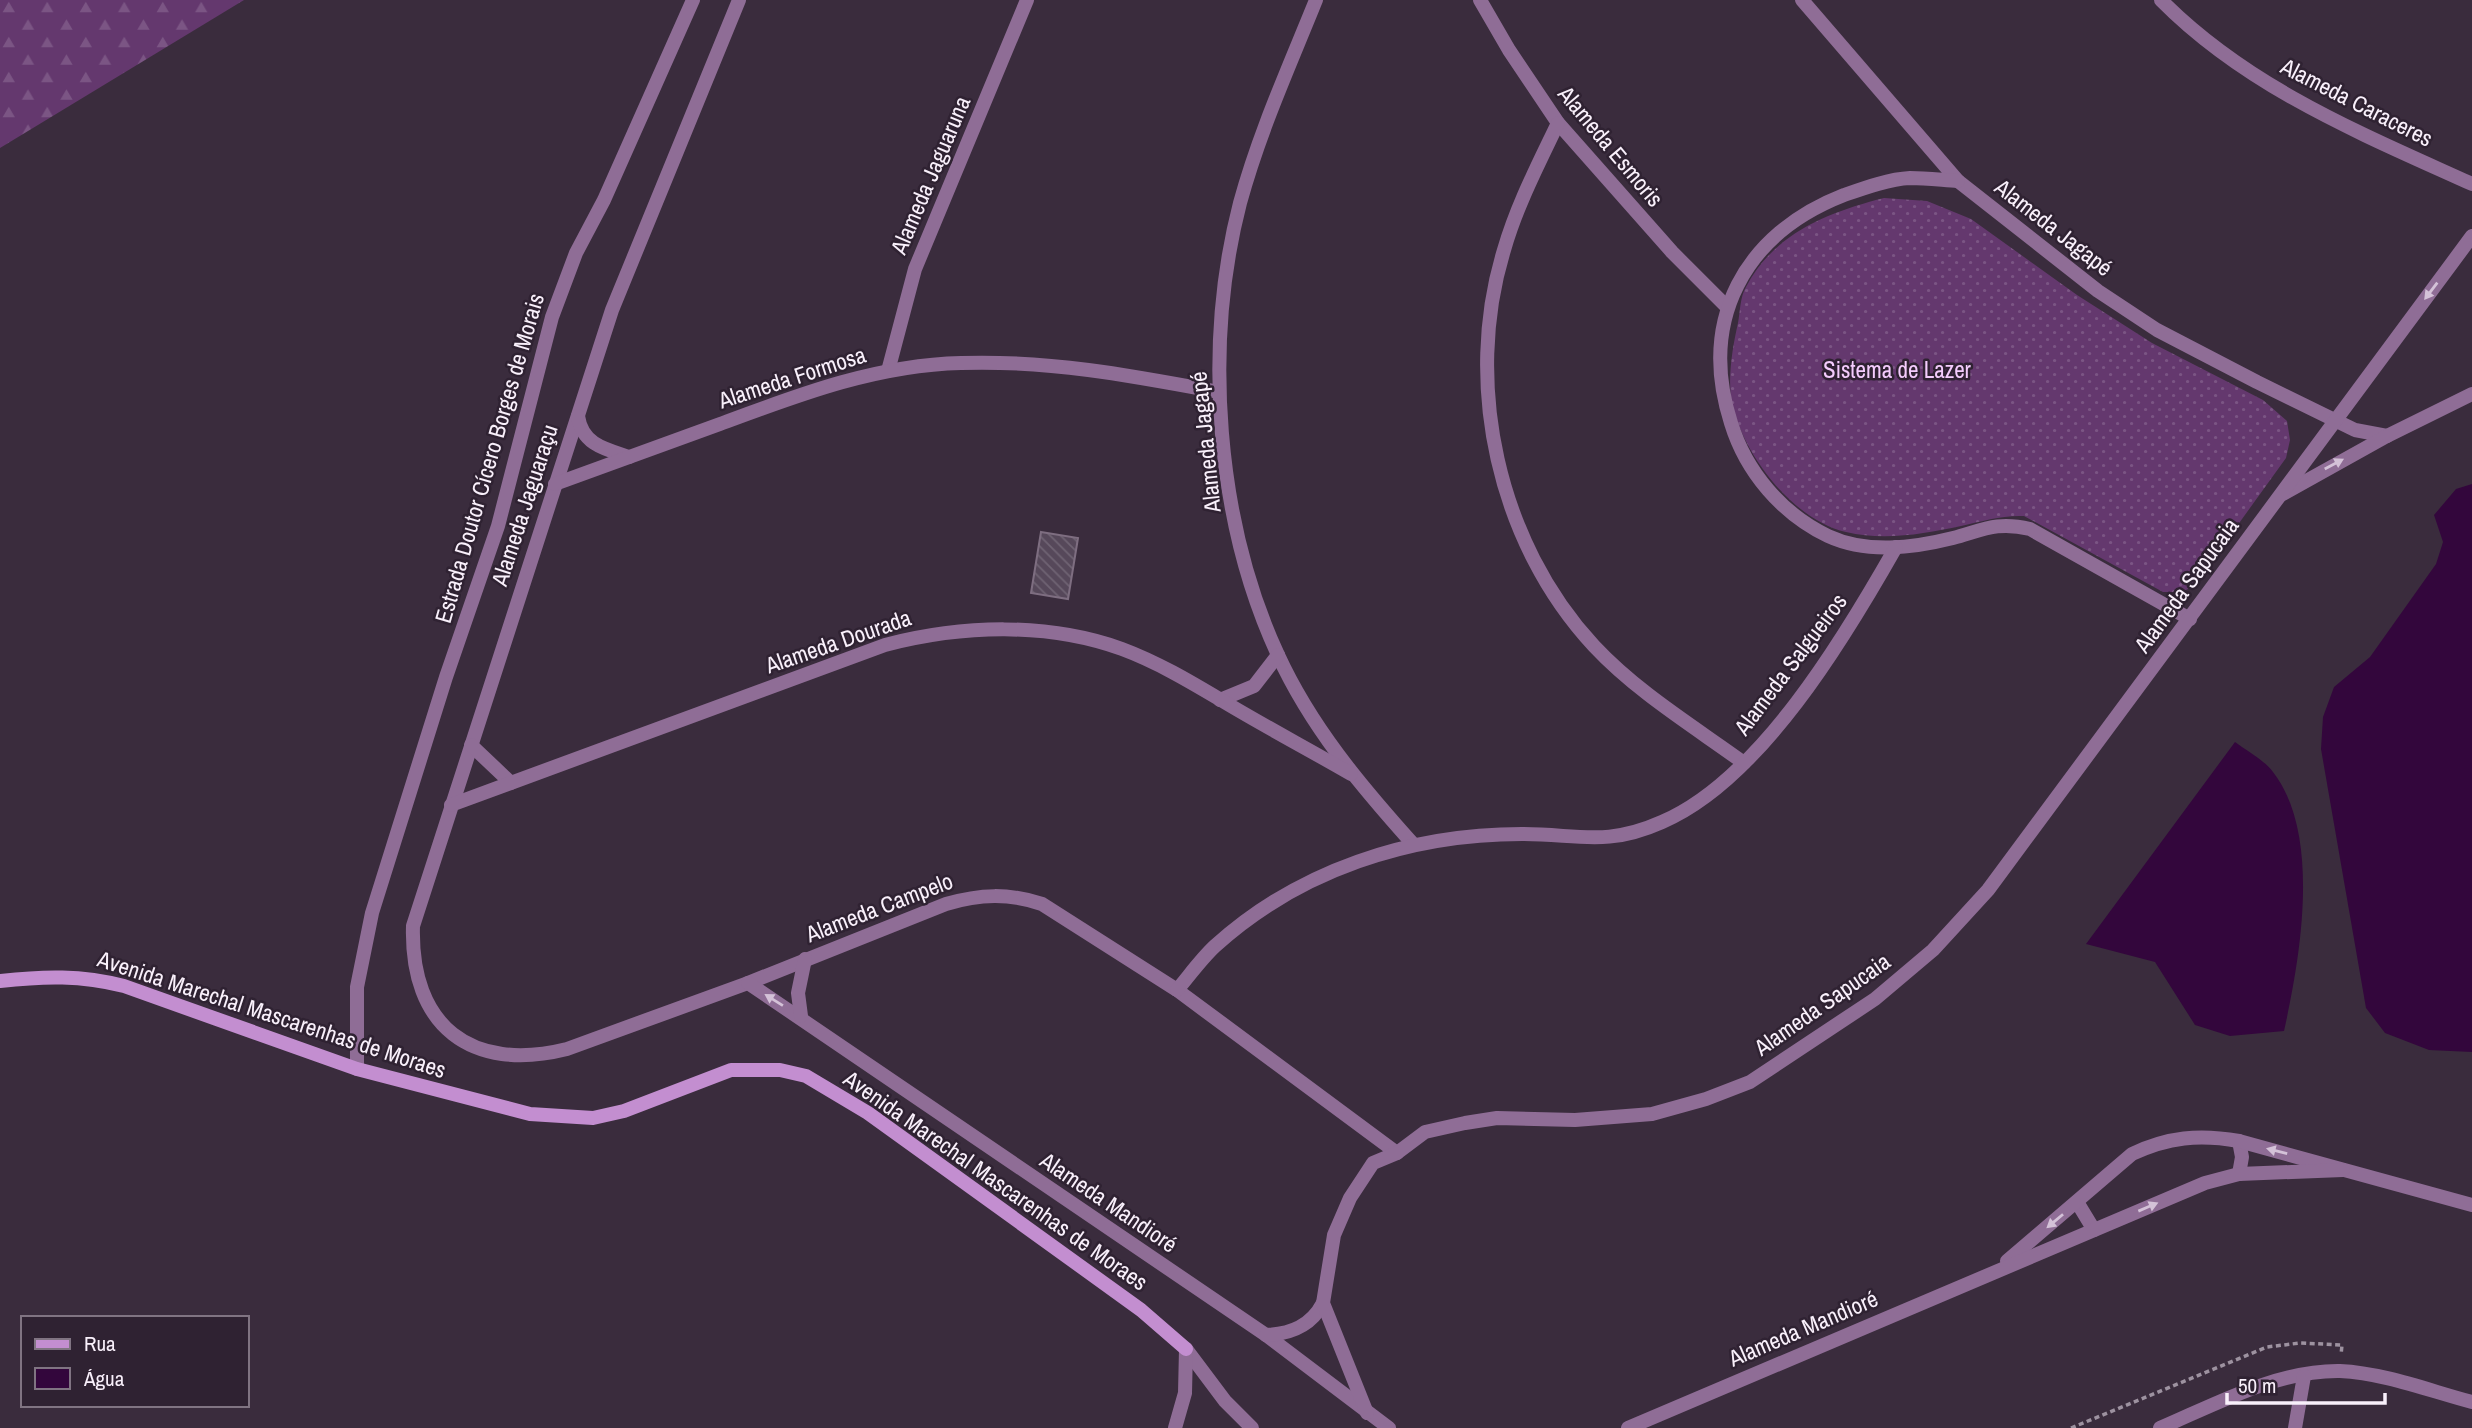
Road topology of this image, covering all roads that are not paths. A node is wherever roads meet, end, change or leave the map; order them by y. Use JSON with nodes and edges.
{"nodes":[{"id":1,"x":692,"y":0,"type":"edge"},
{"id":2,"x":739,"y":0,"type":"edge"},
{"id":3,"x":1027,"y":0,"type":"edge"},
{"id":4,"x":1316,"y":0,"type":"edge"},
{"id":5,"x":1480,"y":0,"type":"edge"},
{"id":6,"x":1802,"y":0,"type":"edge"},
{"id":7,"x":2161,"y":0,"type":"edge"},
{"id":8,"x":1558,"y":123,"type":"junction"},
{"id":9,"x":1958,"y":181,"type":"junction"},
{"id":10,"x":2472,"y":184,"type":"edge"},
{"id":11,"x":2472,"y":236,"type":"edge"},
{"id":12,"x":1726,"y":306,"type":"junction"},
{"id":13,"x":888,"y":371,"type":"junction"},
{"id":14,"x":1219,"y":392,"type":"junction"},
{"id":15,"x":2472,"y":394,"type":"edge"},
{"id":16,"x":578,"y":414,"type":"junction"},
{"id":17,"x":2334,"y":419,"type":"junction"},
{"id":18,"x":2387,"y":436,"type":"junction"},
{"id":19,"x":629,"y":457,"type":"junction"},
{"id":20,"x":555,"y":484,"type":"junction"},
{"id":21,"x":2276,"y":499,"type":"junction"},
{"id":22,"x":1896,"y":547,"type":"junction"},
{"id":23,"x":2190,"y":619,"type":"junction"},
{"id":24,"x":1278,"y":655,"type":"junction"},
{"id":25,"x":1220,"y":699,"type":"junction"},
{"id":26,"x":471,"y":745,"type":"junction"},
{"id":27,"x":1744,"y":763,"type":"junction"},
{"id":28,"x":1351,"y":774,"type":"junction"},
{"id":29,"x":511,"y":783,"type":"junction"},
{"id":30,"x":451,"y":805,"type":"junction"},
{"id":31,"x":1413,"y":844,"type":"junction"},
{"id":32,"x":805,"y":960,"type":"junction"},
{"id":33,"x":0,"y":981,"type":"edge"},
{"id":34,"x":748,"y":983,"type":"junction"},
{"id":35,"x":1177,"y":990,"type":"junction"},
{"id":36,"x":801,"y":1016,"type":"junction"},
{"id":37,"x":447,"y":1030,"type":"joint"},
{"id":38,"x":357,"y":1069,"type":"junction"},
{"id":39,"x":2239,"y":1142,"type":"junction"},
{"id":40,"x":1397,"y":1153,"type":"junction"},
{"id":41,"x":2343,"y":1170,"type":"junction"},
{"id":42,"x":2239,"y":1174,"type":"junction"},
{"id":43,"x":2077,"y":1202,"type":"junction"},
{"id":44,"x":2472,"y":1205,"type":"edge"},
{"id":45,"x":2094,"y":1230,"type":"junction"},
{"id":46,"x":1995,"y":1271,"type":"junction"},
{"id":47,"x":1323,"y":1303,"type":"junction"},
{"id":48,"x":1266,"y":1335,"type":"junction"},
{"id":49,"x":1186,"y":1349,"type":"junction"},
{"id":50,"x":2305,"y":1376,"type":"junction"},
{"id":51,"x":2472,"y":1402,"type":"edge"},
{"id":52,"x":1367,"y":1413,"type":"junction"},
{"id":53,"x":1175,"y":1428,"type":"edge"},
{"id":54,"x":1252,"y":1428,"type":"edge"},
{"id":55,"x":1389,"y":1428,"type":"edge"},
{"id":56,"x":1628,"y":1428,"type":"edge"},
{"id":57,"x":2160,"y":1428,"type":"edge"},
{"id":58,"x":2295,"y":1428,"type":"edge"}],
"edges":[{"from":1,"to":38,"type":"street","name":"Estrada Doutor Cícero Borges de Morais"},
{"from":2,"to":16,"type":"street","name":"Alameda Jaguaraçu"},
{"from":3,"to":13,"type":"street","name":"Alameda Jaguaruna"},
{"from":4,"to":14,"type":"street","name":"Alameda Jagapé"},
{"from":5,"to":8,"type":"street","name":"Alameda Esmoris"},
{"from":6,"to":9,"type":"street","name":"Alameda Jagapé"},
{"from":7,"to":10,"type":"street","name":"Alameda Caraceres"},
{"from":8,"to":12,"type":"street","name":"Alameda Esmoris"},
{"from":8,"to":27,"type":"street"},
{"from":9,"to":12,"type":"street"},
{"from":9,"to":17,"type":"street","name":"Alameda Jagapé"},
{"from":11,"to":17,"type":"street","name":"Alameda Sapucaia","one_way":true},
{"from":12,"to":22,"type":"street"},
{"from":13,"to":14,"type":"street","name":"Alameda Formosa"},
{"from":13,"to":19,"type":"street","name":"Alameda Formosa"},
{"from":14,"to":24,"type":"street","name":"Alameda Jagapé"},
{"from":15,"to":18,"type":"street"},
{"from":16,"to":19,"type":"street"},
{"from":16,"to":20,"type":"street","name":"Alameda Jaguaraçu"},
{"from":17,"to":18,"type":"street","name":"Alameda Jagapé"},
{"from":17,"to":21,"type":"street","name":"Alameda Sapucaia"},
{"from":21,"to":18,"type":"street","one_way":true},
{"from":19,"to":20,"type":"street","name":"Alameda Formosa"},
{"from":20,"to":26,"type":"street","name":"Alameda Jaguaraçu"},
{"from":21,"to":23,"type":"street","name":"Alameda Sapucaia"},
{"from":22,"to":23,"type":"street"},
{"from":22,"to":27,"type":"street","name":"Alameda Salgueiros"},
{"from":23,"to":40,"type":"street","name":"Alameda Sapucaia"},
{"from":24,"to":25,"type":"street"},
{"from":24,"to":28,"type":"street","name":"Alameda Jagapé"},
{"from":25,"to":28,"type":"street","name":"Alameda Dourada"},
{"from":25,"to":29,"type":"street","name":"Alameda Dourada"},
{"from":26,"to":29,"type":"street"},
{"from":26,"to":30,"type":"street","name":"Alameda Jaguaraçu"},
{"from":27,"to":31,"type":"street","name":"Alameda Salgueiros"},
{"from":28,"to":31,"type":"street","name":"Alameda Jagapé"},
{"from":29,"to":30,"type":"street","name":"Alameda Dourada"},
{"from":30,"to":37,"type":"street","name":"Alameda Jaguaraçu"},
{"from":31,"to":35,"type":"street","name":"Alameda Salgueiros"},
{"from":32,"to":34,"type":"street","name":"Alameda Campelo"},
{"from":32,"to":35,"type":"street","name":"Alameda Campelo"},
{"from":32,"to":36,"type":"street"},
{"from":33,"to":38,"type":"street","name":"Avenida Marechal Mascarenhas de Moraes"},
{"from":36,"to":34,"type":"street","name":"Alameda Mandioré","one_way":true},
{"from":34,"to":37,"type":"street","name":"Alameda Campelo"},
{"from":35,"to":40,"type":"street","name":"Alameda Campelo"},
{"from":36,"to":48,"type":"street","name":"Alameda Mandioré"},
{"from":38,"to":49,"type":"street","name":"Avenida Marechal Mascarenhas de Moraes"},
{"from":41,"to":39,"type":"street","name":"Alameda Mandioré","one_way":true},
{"from":39,"to":42,"type":"street"},
{"from":39,"to":43,"type":"street","name":"Alameda Mandioré"},
{"from":40,"to":47,"type":"street","name":"Alameda Sapucaia"},
{"from":41,"to":42,"type":"street","name":"Alameda Mandioré"},
{"from":41,"to":44,"type":"street","name":"Alameda Mandioré"},
{"from":45,"to":42,"type":"street","name":"Alameda Mandioré","one_way":true},
{"from":43,"to":45,"type":"street"},
{"from":43,"to":46,"type":"street","name":"Alameda Mandioré","one_way":true},
{"from":45,"to":46,"type":"street","name":"Alameda Mandioré"},
{"from":46,"to":56,"type":"street","name":"Alameda Mandioré"},
{"from":47,"to":48,"type":"street"},
{"from":47,"to":52,"type":"street"},
{"from":48,"to":52,"type":"street","name":"Alameda Mandioré"},
{"from":49,"to":53,"type":"street"},
{"from":49,"to":54,"type":"street"},
{"from":50,"to":51,"type":"street"},
{"from":50,"to":57,"type":"street"},
{"from":50,"to":58,"type":"street"},
{"from":52,"to":55,"type":"street","name":"Alameda Mandioré"}]}
